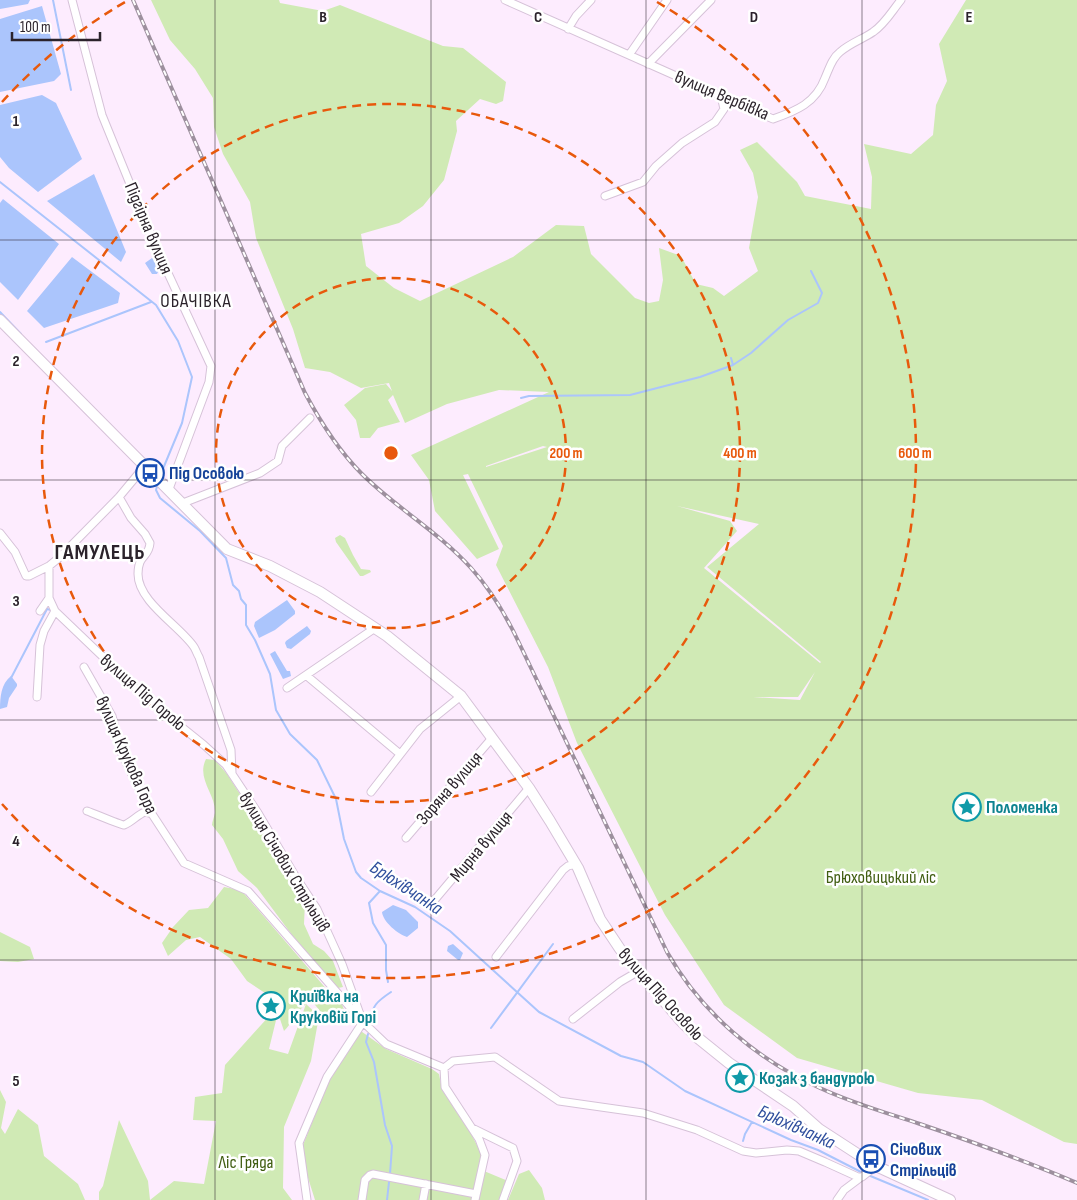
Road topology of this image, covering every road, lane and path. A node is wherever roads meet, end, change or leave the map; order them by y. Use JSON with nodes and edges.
{"nodes":[{"id":1,"x":72,"y":0,"type":"edge"},
{"id":2,"x":505,"y":0,"type":"edge"},
{"id":3,"x":591,"y":0,"type":"edge"},
{"id":4,"x":667,"y":0,"type":"edge"},
{"id":5,"x":711,"y":0,"type":"edge"},
{"id":6,"x":901,"y":0,"type":"edge"},
{"id":7,"x":568,"y":28,"type":"junction"},
{"id":8,"x":629,"y":56,"type":"junction"},
{"id":9,"x":648,"y":64,"type":"junction"},
{"id":10,"x":721,"y":96,"type":"junction"},
{"id":11,"x":605,"y":196,"type":"dead end"},
{"id":12,"x":0,"y":320,"type":"edge"},
{"id":13,"x":310,"y":418,"type":"dead end"},
{"id":14,"x":144,"y":467,"type":"junction"},
{"id":15,"x":163,"y":484,"type":"junction"},
{"id":16,"x":119,"y":497,"type":"junction"},
{"id":17,"x":183,"y":503,"type":"junction"},
{"id":18,"x":0,"y":533,"type":"edge"},
{"id":19,"x":49,"y":566,"type":"junction"},
{"id":20,"x":49,"y":598,"type":"junction"},
{"id":21,"x":55,"y":610,"type":"junction"},
{"id":22,"x":40,"y":611,"type":"dead end"},
{"id":23,"x":375,"y":628,"type":"junction"},
{"id":24,"x":84,"y":667,"type":"dead end"},
{"id":25,"x":307,"y":676,"type":"junction"},
{"id":26,"x":287,"y":688,"type":"dead end"},
{"id":27,"x":38,"y":696,"type":"dead end"},
{"id":28,"x":461,"y":696,"type":"junction"},
{"id":29,"x":492,"y":738,"type":"junction"},
{"id":30,"x":400,"y":754,"type":"junction"},
{"id":31,"x":232,"y":774,"type":"junction"},
{"id":32,"x":529,"y":788,"type":"junction"},
{"id":33,"x":371,"y":792,"type":"dead end"},
{"id":34,"x":87,"y":811,"type":"dead end"},
{"id":35,"x":152,"y":814,"type":"junction"},
{"id":36,"x":406,"y":838,"type":"dead end"},
{"id":37,"x":576,"y":864,"type":"junction"},
{"id":38,"x":432,"y":904,"type":"dead end"},
{"id":39,"x":496,"y":957,"type":"dead end"},
{"id":40,"x":638,"y":971,"type":"junction"},
{"id":41,"x":573,"y":1019,"type":"dead end"},
{"id":42,"x":363,"y":1022,"type":"junction"},
{"id":43,"x":444,"y":1068,"type":"junction"},
{"id":44,"x":472,"y":1128,"type":"junction"},
{"id":45,"x":873,"y":1169,"type":"junction"},
{"id":46,"x":861,"y":1177,"type":"junction"},
{"id":47,"x":426,"y":1184,"type":"junction"},
{"id":48,"x":476,"y":1197,"type":"edge"},
{"id":49,"x":308,"y":1200,"type":"edge"},
{"id":50,"x":362,"y":1200,"type":"edge"},
{"id":51,"x":423,"y":1200,"type":"edge"},
{"id":52,"x":503,"y":1200,"type":"edge"},
{"id":53,"x":837,"y":1200,"type":"edge"},
{"id":54,"x":950,"y":1200,"type":"edge"}],
"edges":[{"from":1,"to":15,"type":"street","name":"Підгірна вулиця"},
{"from":2,"to":7,"type":"street","name":"вулиця Вербівка"},
{"from":3,"to":7,"type":"street"},
{"from":4,"to":8,"type":"street"},
{"from":5,"to":9,"type":"street"},
{"from":6,"to":10,"type":"street","name":"вулиця Вербівка"},
{"from":7,"to":8,"type":"street","name":"вулиця Вербівка"},
{"from":8,"to":9,"type":"street","name":"вулиця Вербівка"},
{"from":9,"to":10,"type":"street","name":"вулиця Вербівка"},
{"from":10,"to":11,"type":"street"},
{"from":12,"to":14,"type":"street"},
{"from":13,"to":17,"type":"street"},
{"from":14,"to":15,"type":"street","name":"вулиця Під Осовою"},
{"from":14,"to":16,"type":"street"},
{"from":15,"to":17,"type":"street","name":"вулиця Під Осовою"},
{"from":16,"to":19,"type":"street"},
{"from":16,"to":31,"type":"street","name":"вулиця Січових Стрільців"},
{"from":17,"to":23,"type":"street","name":"вулиця Під Осовою"},
{"from":18,"to":19,"type":"street"},
{"from":19,"to":20,"type":"street"},
{"from":20,"to":21,"type":"street","name":"вулиця Під Горою"},
{"from":20,"to":22,"type":"street"},
{"from":21,"to":27,"type":"street"},
{"from":21,"to":31,"type":"street","name":"вулиця Під Горою"},
{"from":23,"to":25,"type":"street"},
{"from":23,"to":28,"type":"street","name":"вулиця Під Осовою"},
{"from":24,"to":35,"type":"street","name":"вулиця Крукова Гора"},
{"from":25,"to":26,"type":"street"},
{"from":25,"to":30,"type":"street"},
{"from":28,"to":29,"type":"street","name":"вулиця Під Осовою"},
{"from":28,"to":30,"type":"street"},
{"from":29,"to":32,"type":"street","name":"вулиця Під Осовою"},
{"from":29,"to":36,"type":"street","name":"Зоряна вулиця"},
{"from":30,"to":33,"type":"street"},
{"from":31,"to":42,"type":"street","name":"вулиця Січових Стрільців"},
{"from":32,"to":37,"type":"street","name":"вулиця Під Осовою"},
{"from":32,"to":38,"type":"street","name":"Мирна вулиця"},
{"from":34,"to":35,"type":"street"},
{"from":35,"to":42,"type":"street","name":"вулиця Крукова Гора"},
{"from":37,"to":39,"type":"street"},
{"from":37,"to":40,"type":"street","name":"вулиця Під Осовою"},
{"from":40,"to":41,"type":"street"},
{"from":40,"to":45,"type":"street","name":"вулиця Під Осовою"},
{"from":42,"to":43,"type":"street","name":"вулиця Січових Стрільців"},
{"from":42,"to":49,"type":"street"},
{"from":43,"to":44,"type":"street"},
{"from":43,"to":46,"type":"street"},
{"from":44,"to":48,"type":"street"},
{"from":44,"to":52,"type":"street"},
{"from":45,"to":46,"type":"street"},
{"from":45,"to":54,"type":"street","name":"вулиця Під Осовою"},
{"from":46,"to":53,"type":"street"},
{"from":47,"to":48,"type":"street"},
{"from":47,"to":50,"type":"street"},
{"from":47,"to":51,"type":"street"}]}
